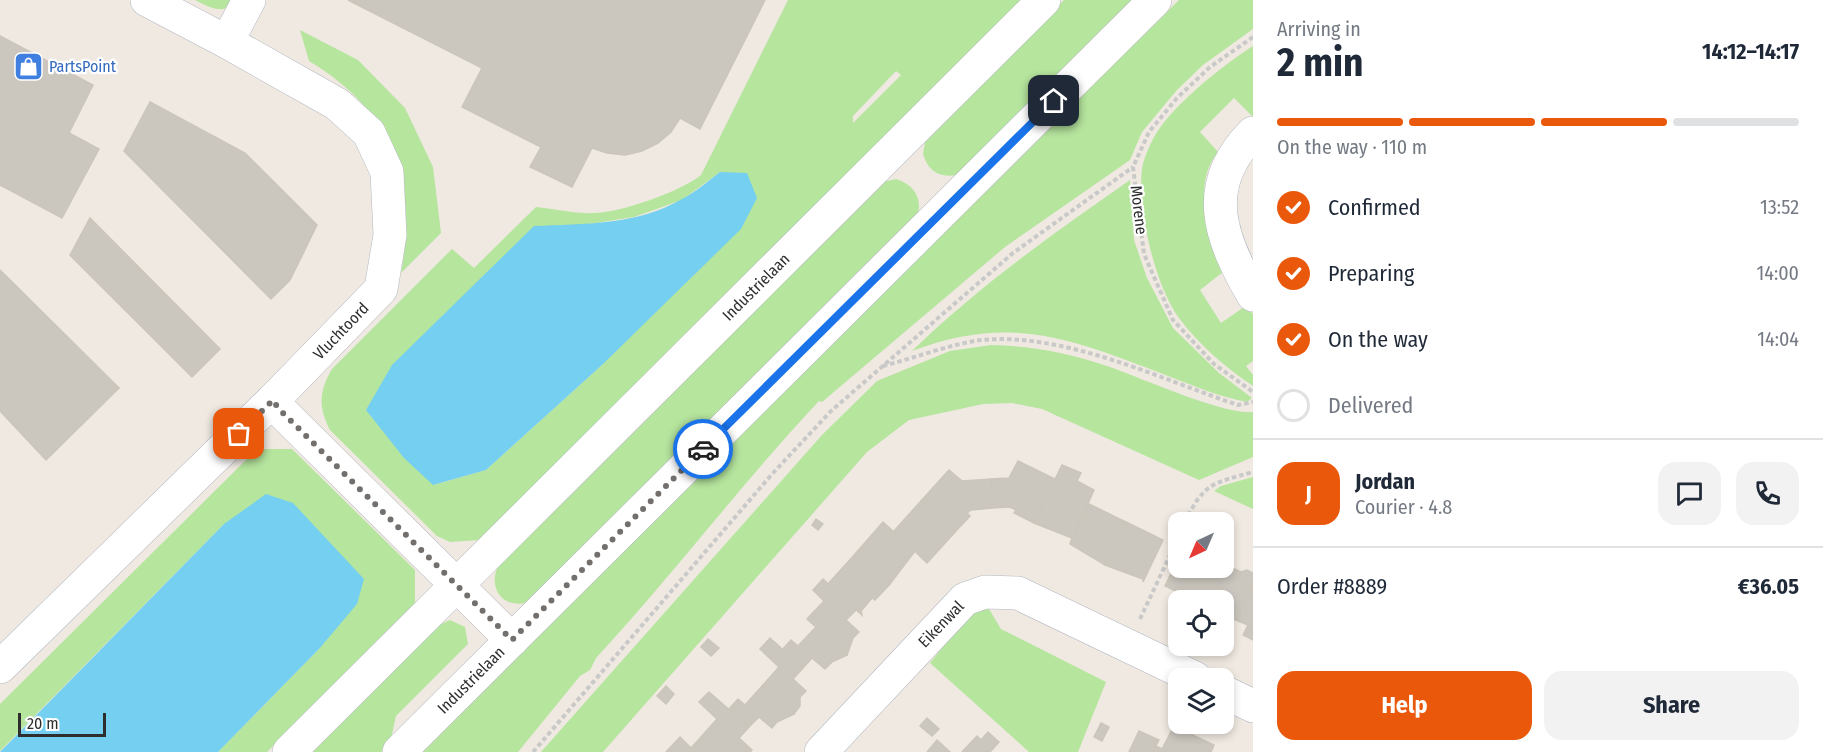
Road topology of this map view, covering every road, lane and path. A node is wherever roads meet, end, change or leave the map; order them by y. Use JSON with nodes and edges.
{"nodes":[{"id":1,"x":147,"y":0,"type":"edge"},
{"id":2,"x":249,"y":0,"type":"edge"},
{"id":3,"x":1044,"y":0,"type":"edge"},
{"id":4,"x":1155,"y":0,"type":"edge"},
{"id":5,"x":1253,"y":37,"type":"edge"},
{"id":6,"x":227,"y":42,"type":"junction"},
{"id":7,"x":1253,"y":133,"type":"edge"},
{"id":8,"x":1133,"y":167,"type":"junction"},
{"id":9,"x":1253,"y":295,"type":"edge"},
{"id":10,"x":880,"y":367,"type":"junction"},
{"id":11,"x":1253,"y":392,"type":"edge"},
{"id":12,"x":273,"y":400,"type":"junction"},
{"id":13,"x":1253,"y":402,"type":"edge"},
{"id":14,"x":1253,"y":472,"type":"edge"},
{"id":15,"x":1190,"y":512,"type":"edge"},
{"id":16,"x":1168,"y":560,"type":"edge"},
{"id":17,"x":456,"y":584,"type":"junction"},
{"id":18,"x":512,"y":640,"type":"junction"},
{"id":19,"x":1128,"y":646,"type":"junction"},
{"id":20,"x":0,"y":667,"type":"edge"},
{"id":21,"x":1174,"y":668,"type":"edge"},
{"id":22,"x":1234,"y":697,"type":"edge"},
{"id":23,"x":1253,"y":706,"type":"edge"},
{"id":24,"x":289,"y":752,"type":"edge"},
{"id":25,"x":399,"y":752,"type":"edge"},
{"id":26,"x":533,"y":752,"type":"edge"},
{"id":27,"x":820,"y":752,"type":"edge"}],
"edges":[{"from":1,"to":6,"type":"main road","name":"Vluchtoord"},
{"from":2,"to":6,"type":"main road"},
{"from":3,"to":17,"type":"main road","name":"Industrielaan"},
{"from":4,"to":18,"type":"main road","name":"Industrielaan"},
{"from":5,"to":8,"type":"path","name":"Morene"},
{"from":6,"to":12,"type":"main road","name":"Vluchtoord"},
{"from":7,"to":9,"type":"main road"},
{"from":8,"to":10,"type":"path"},
{"from":8,"to":11,"type":"path","name":"Morene"},
{"from":10,"to":13,"type":"path"},
{"from":10,"to":26,"type":"path"},
{"from":12,"to":17,"type":"main road"},
{"from":12,"to":20,"type":"main road","name":"Vluchtoord"},
{"from":14,"to":15,"type":"path"},
{"from":16,"to":19,"type":"path"},
{"from":17,"to":18,"type":"main road"},
{"from":17,"to":24,"type":"main road","name":"Industrielaan"},
{"from":18,"to":25,"type":"main road","name":"Industrielaan"},
{"from":19,"to":21,"type":"main road","name":"Eikenwal"},
{"from":19,"to":27,"type":"main road","name":"Eikenwal"},
{"from":22,"to":23,"type":"main road"}]}
